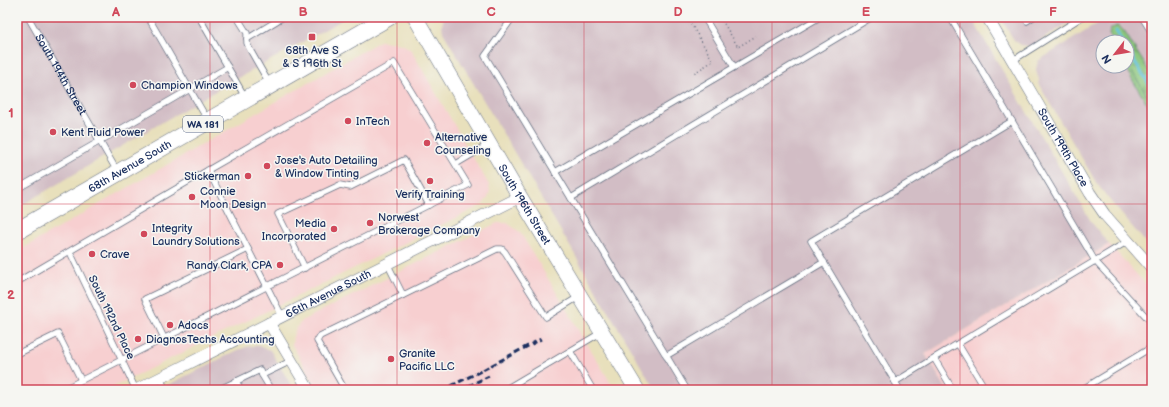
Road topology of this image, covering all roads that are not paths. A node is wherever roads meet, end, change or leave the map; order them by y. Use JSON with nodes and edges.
{"nodes":[{"id":1,"x":28,"y":17,"type":"edge"},
{"id":2,"x":148,"y":17,"type":"edge"},
{"id":3,"x":199,"y":17,"type":"edge"},
{"id":4,"x":237,"y":17,"type":"edge"},
{"id":5,"x":283,"y":17,"type":"edge"},
{"id":6,"x":389,"y":17,"type":"edge"},
{"id":7,"x":415,"y":17,"type":"edge"},
{"id":8,"x":512,"y":17,"type":"edge"},
{"id":9,"x":704,"y":17,"type":"edge"},
{"id":10,"x":820,"y":17,"type":"edge"},
{"id":11,"x":872,"y":17,"type":"edge"},
{"id":12,"x":950,"y":17,"type":"edge"},
{"id":13,"x":987,"y":17,"type":"edge"},
{"id":14,"x":1025,"y":17,"type":"edge"},
{"id":15,"x":1033,"y":17,"type":"edge"},
{"id":16,"x":1142,"y":17,"type":"edge"},
{"id":17,"x":1079,"y":18,"type":"edge"},
{"id":18,"x":1152,"y":33,"type":"edge"},
{"id":19,"x":247,"y":39,"type":"junction"},
{"id":20,"x":1012,"y":60,"type":"junction"},
{"id":21,"x":228,"y":67,"type":"junction"},
{"id":22,"x":734,"y":67,"type":"junction"},
{"id":23,"x":270,"y":85,"type":"junction"},
{"id":24,"x":190,"y":89,"type":"junction"},
{"id":25,"x":246,"y":99,"type":"junction"},
{"id":26,"x":208,"y":121,"type":"junction"},
{"id":27,"x":1012,"y":121,"type":"junction"},
{"id":28,"x":100,"y":141,"type":"junction"},
{"id":29,"x":489,"y":144,"type":"junction"},
{"id":30,"x":456,"y":164,"type":"junction"},
{"id":31,"x":208,"y":170,"type":"junction"},
{"id":32,"x":555,"y":172,"type":"junction"},
{"id":33,"x":118,"y":173,"type":"junction"},
{"id":34,"x":17,"y":189,"type":"edge"},
{"id":35,"x":520,"y":197,"type":"junction"},
{"id":36,"x":571,"y":198,"type":"junction"},
{"id":37,"x":429,"y":205,"type":"junction"},
{"id":38,"x":17,"y":231,"type":"edge"},
{"id":39,"x":1128,"y":241,"type":"junction"},
{"id":40,"x":248,"y":249,"type":"junction"},
{"id":41,"x":70,"y":252,"type":"junction"},
{"id":42,"x":1095,"y":261,"type":"junction"},
{"id":43,"x":824,"y":262,"type":"junction"},
{"id":44,"x":387,"y":263,"type":"junction"},
{"id":45,"x":305,"y":268,"type":"junction"},
{"id":46,"x":1152,"y":268,"type":"edge"},
{"id":47,"x":17,"y":282,"type":"edge"},
{"id":48,"x":267,"y":287,"type":"junction"},
{"id":49,"x":403,"y":295,"type":"junction"},
{"id":50,"x":580,"y":296,"type":"junction"},
{"id":51,"x":282,"y":316,"type":"junction"},
{"id":52,"x":269,"y":323,"type":"junction"},
{"id":53,"x":1152,"y":323,"type":"edge"},
{"id":54,"x":602,"y":332,"type":"junction"},
{"id":55,"x":164,"y":338,"type":"junction"},
{"id":56,"x":958,"y":344,"type":"junction"},
{"id":57,"x":1152,"y":347,"type":"edge"},
{"id":58,"x":570,"y":351,"type":"junction"},
{"id":59,"x":17,"y":354,"type":"edge"},
{"id":60,"x":666,"y":356,"type":"junction"},
{"id":61,"x":934,"y":358,"type":"junction"},
{"id":62,"x":121,"y":359,"type":"junction"},
{"id":63,"x":291,"y":361,"type":"junction"},
{"id":64,"x":262,"y":375,"type":"junction"},
{"id":65,"x":160,"y":378,"type":"junction"},
{"id":66,"x":81,"y":380,"type":"junction"},
{"id":67,"x":236,"y":381,"type":"junction"},
{"id":68,"x":895,"y":382,"type":"junction"},
{"id":69,"x":62,"y":390,"type":"edge"},
{"id":70,"x":136,"y":390,"type":"edge"},
{"id":71,"x":166,"y":390,"type":"edge"},
{"id":72,"x":218,"y":390,"type":"edge"},
{"id":73,"x":241,"y":390,"type":"edge"},
{"id":74,"x":271,"y":390,"type":"edge"},
{"id":75,"x":309,"y":390,"type":"edge"},
{"id":76,"x":345,"y":390,"type":"edge"},
{"id":77,"x":504,"y":390,"type":"edge"},
{"id":78,"x":593,"y":390,"type":"edge"},
{"id":79,"x":637,"y":390,"type":"edge"},
{"id":80,"x":687,"y":390,"type":"edge"},
{"id":81,"x":900,"y":390,"type":"edge"},
{"id":82,"x":953,"y":390,"type":"edge"},
{"id":83,"x":986,"y":390,"type":"edge"},
{"id":84,"x":1081,"y":390,"type":"edge"}],
"edges":[{"from":1,"to":28,"type":"lane","name":"South 194th Street"},
{"from":2,"to":24,"type":"lane"},
{"from":3,"to":21,"type":"lane"},
{"from":4,"to":19,"type":"lane"},
{"from":5,"to":19,"type":"lane"},
{"from":6,"to":23,"type":"main road","name":"68th Avenue South","number":"WA 181"},
{"from":7,"to":29,"type":"main road","name":"South 196th Street"},
{"from":8,"to":32,"type":"lane"},
{"from":9,"to":22,"type":"lane"},
{"from":10,"to":22,"type":"lane"},
{"from":11,"to":36,"type":"lane"},
{"from":12,"to":27,"type":"lane"},
{"from":13,"to":20,"type":"street","name":"South 199th Place"},
{"from":14,"to":15,"type":"lane"},
{"from":16,"to":18,"type":"lane"},
{"from":17,"to":20,"type":"lane"},
{"from":19,"to":23,"type":"lane"},
{"from":20,"to":39,"type":"street","name":"South 199th Place"},
{"from":21,"to":24,"type":"lane"},
{"from":21,"to":25,"type":"lane"},
{"from":22,"to":32,"type":"lane"},
{"from":23,"to":25,"type":"main road","name":"68th Avenue South","number":"WA 181"},
{"from":24,"to":26,"type":"lane"},
{"from":24,"to":28,"type":"lane"},
{"from":25,"to":26,"type":"main road","name":"68th Avenue South","number":"WA 181"},
{"from":26,"to":33,"type":"main road","name":"68th Avenue South","number":"WA 181"},
{"from":27,"to":42,"type":"lane"},
{"from":27,"to":43,"type":"lane"},
{"from":28,"to":33,"type":"lane","name":"South 194th Street"},
{"from":28,"to":34,"type":"lane"},
{"from":29,"to":30,"type":"lane"},
{"from":29,"to":35,"type":"main road","name":"South 196th Street"},
{"from":30,"to":31,"type":"lane"},
{"from":30,"to":37,"type":"lane"},
{"from":31,"to":40,"type":"lane"},
{"from":31,"to":41,"type":"lane"},
{"from":32,"to":36,"type":"lane"},
{"from":33,"to":38,"type":"main road","name":"68th Avenue South","number":"WA 181"},
{"from":35,"to":44,"type":"street","name":"66th Avenue South"},
{"from":35,"to":50,"type":"main road","name":"South 196th Street"},
{"from":36,"to":60,"type":"lane"},
{"from":37,"to":45,"type":"lane"},
{"from":37,"to":45,"type":"lane"},
{"from":39,"to":42,"type":"lane"},
{"from":39,"to":46,"type":"street","name":"South 199th Place"},
{"from":40,"to":48,"type":"lane"},
{"from":40,"to":55,"type":"lane"},
{"from":41,"to":47,"type":"lane"},
{"from":41,"to":62,"type":"lane","name":"South 192nd Place"},
{"from":42,"to":53,"type":"lane"},
{"from":42,"to":56,"type":"lane"},
{"from":43,"to":60,"type":"lane"},
{"from":43,"to":68,"type":"lane"},
{"from":44,"to":49,"type":"lane"},
{"from":44,"to":51,"type":"street","name":"66th Avenue South"},
{"from":45,"to":48,"type":"lane"},
{"from":48,"to":51,"type":"lane"},
{"from":48,"to":55,"type":"lane"},
{"from":49,"to":50,"type":"lane"},
{"from":49,"to":76,"type":"lane"},
{"from":50,"to":54,"type":"main road","name":"South 196th Street"},
{"from":51,"to":52,"type":"street","name":"66th Avenue South"},
{"from":52,"to":63,"type":"street"},
{"from":52,"to":65,"type":"street","name":"66th Avenue South"},
{"from":54,"to":58,"type":"lane"},
{"from":54,"to":79,"type":"main road","name":"South 196th Street"},
{"from":55,"to":62,"type":"lane"},
{"from":56,"to":61,"type":"lane"},
{"from":56,"to":83,"type":"lane"},
{"from":57,"to":84,"type":"lane"},
{"from":58,"to":77,"type":"lane"},
{"from":58,"to":78,"type":"lane"},
{"from":59,"to":66,"type":"lane"},
{"from":60,"to":80,"type":"lane"},
{"from":61,"to":68,"type":"lane"},
{"from":61,"to":82,"type":"lane"},
{"from":62,"to":66,"type":"lane"},
{"from":62,"to":70,"type":"lane","name":"South 192nd Place"},
{"from":63,"to":64,"type":"lane"},
{"from":63,"to":75,"type":"street"},
{"from":64,"to":67,"type":"lane"},
{"from":64,"to":74,"type":"lane"},
{"from":65,"to":70,"type":"street","name":"66th Avenue South"},
{"from":65,"to":71,"type":"lane"},
{"from":66,"to":69,"type":"lane"},
{"from":67,"to":72,"type":"lane"},
{"from":67,"to":73,"type":"lane"},
{"from":68,"to":81,"type":"lane"}]}
